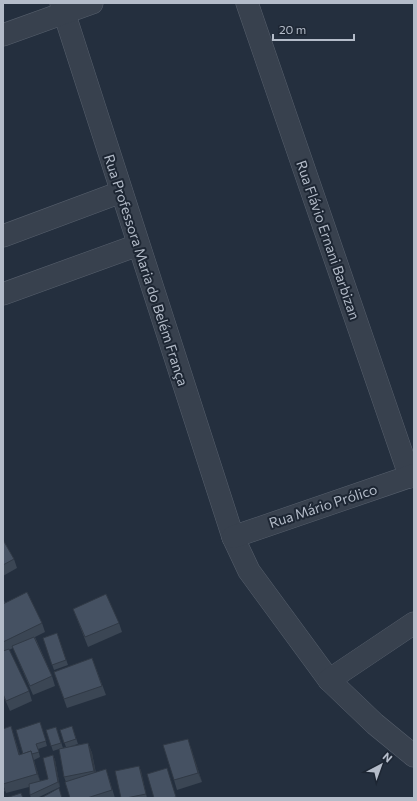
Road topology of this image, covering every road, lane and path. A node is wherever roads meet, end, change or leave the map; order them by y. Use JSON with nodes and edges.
{"nodes":[{"id":1,"x":92,"y":3,"type":"edge"},
{"id":2,"x":247,"y":3,"type":"edge"},
{"id":3,"x":63,"y":8,"type":"edge"},
{"id":4,"x":3,"y":35,"type":"edge"},
{"id":5,"x":121,"y":192,"type":"junction"},
{"id":6,"x":3,"y":236,"type":"edge"},
{"id":7,"x":138,"y":245,"type":"junction"},
{"id":8,"x":3,"y":294,"type":"edge"},
{"id":9,"x":412,"y":476,"type":"edge"},
{"id":10,"x":232,"y":536,"type":"junction"},
{"id":11,"x":414,"y":623,"type":"edge"},
{"id":12,"x":329,"y":680,"type":"junction"},
{"id":13,"x":414,"y":756,"type":"edge"}],
"edges":[{"from":1,"to":3,"type":"street"},
{"from":2,"to":9,"type":"street","name":"Rua Flávio Ernani Barbizan"},
{"from":3,"to":4,"type":"street"},
{"from":3,"to":5,"type":"street","name":"Rua Professora Maria do Belém França"},
{"from":5,"to":6,"type":"street"},
{"from":5,"to":7,"type":"street","name":"Rua Professora Maria do Belém França"},
{"from":7,"to":8,"type":"street"},
{"from":7,"to":10,"type":"street","name":"Rua Professora Maria do Belém França"},
{"from":9,"to":10,"type":"street","name":"Rua Mário Prólico"},
{"from":10,"to":12,"type":"street","name":"Rua Professora Maria do Belém França"},
{"from":11,"to":12,"type":"street"},
{"from":12,"to":13,"type":"street","name":"Rua Professora Maria do Belém França"}]}
